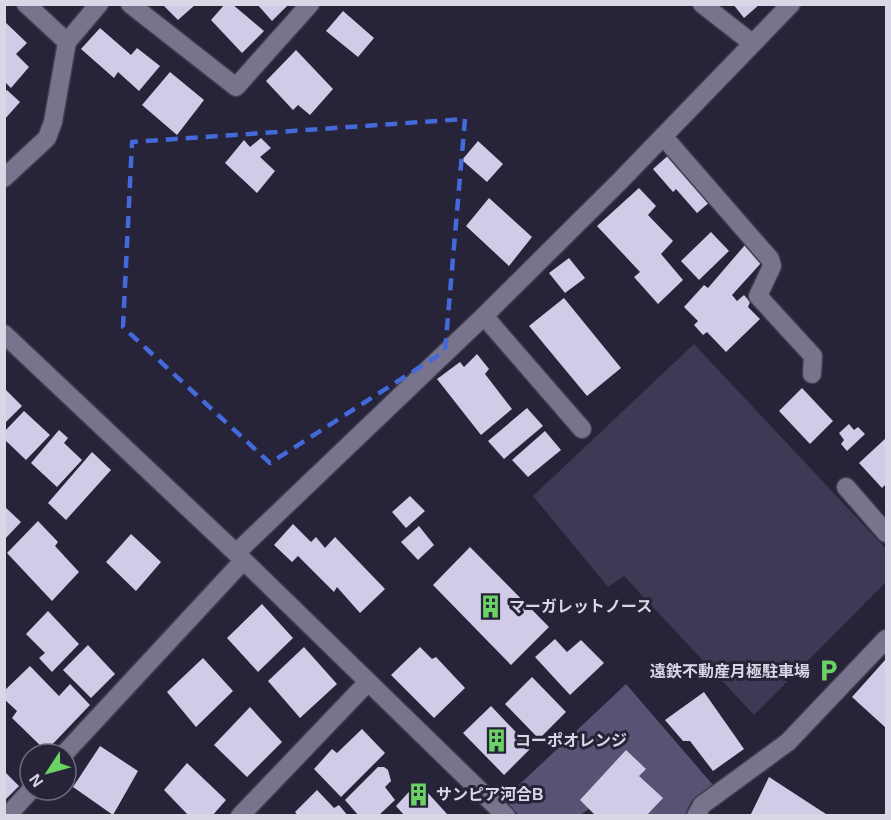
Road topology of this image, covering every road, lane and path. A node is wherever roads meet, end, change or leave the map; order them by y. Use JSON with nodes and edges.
{"nodes":[{"id":1,"x":26,"y":4,"type":"edge"},
{"id":2,"x":99,"y":4,"type":"edge"},
{"id":3,"x":130,"y":4,"type":"edge"},
{"id":4,"x":310,"y":4,"type":"edge"},
{"id":5,"x":702,"y":4,"type":"edge"},
{"id":6,"x":791,"y":4,"type":"edge"},
{"id":7,"x":68,"y":42,"type":"junction"},
{"id":8,"x":752,"y":43,"type":"junction"},
{"id":9,"x":663,"y":136,"type":"junction"},
{"id":10,"x":4,"y":178,"type":"edge"},
{"id":11,"x":484,"y":316,"type":"junction"},
{"id":12,"x":4,"y":334,"type":"edge"},
{"id":13,"x":812,"y":374,"type":"dead end"},
{"id":14,"x":582,"y":429,"type":"dead end"},
{"id":15,"x":846,"y":487,"type":"dead end"},
{"id":16,"x":886,"y":533,"type":"edge"},
{"id":17,"x":240,"y":557,"type":"junction"},
{"id":18,"x":886,"y":639,"type":"edge"},
{"id":19,"x":368,"y":682,"type":"junction"},
{"id":20,"x":75,"y":742,"type":"edge"},
{"id":21,"x":19,"y":802,"type":"edge"},
{"id":22,"x":7,"y":816,"type":"edge"},
{"id":23,"x":240,"y":816,"type":"edge"},
{"id":24,"x":506,"y":816,"type":"edge"},
{"id":25,"x":696,"y":816,"type":"edge"}],
"edges":[{"from":1,"to":7,"type":"street"},
{"from":2,"to":7,"type":"street"},
{"from":3,"to":4,"type":"street"},
{"from":5,"to":8,"type":"street"},
{"from":6,"to":8,"type":"street"},
{"from":7,"to":10,"type":"street"},
{"from":8,"to":9,"type":"street"},
{"from":9,"to":11,"type":"street"},
{"from":9,"to":13,"type":"street"},
{"from":11,"to":14,"type":"street"},
{"from":11,"to":17,"type":"street"},
{"from":12,"to":17,"type":"street"},
{"from":15,"to":16,"type":"street"},
{"from":17,"to":19,"type":"street"},
{"from":17,"to":20,"type":"street"},
{"from":18,"to":25,"type":"street"},
{"from":19,"to":23,"type":"street"},
{"from":19,"to":24,"type":"street"},
{"from":21,"to":22,"type":"street"}]}
